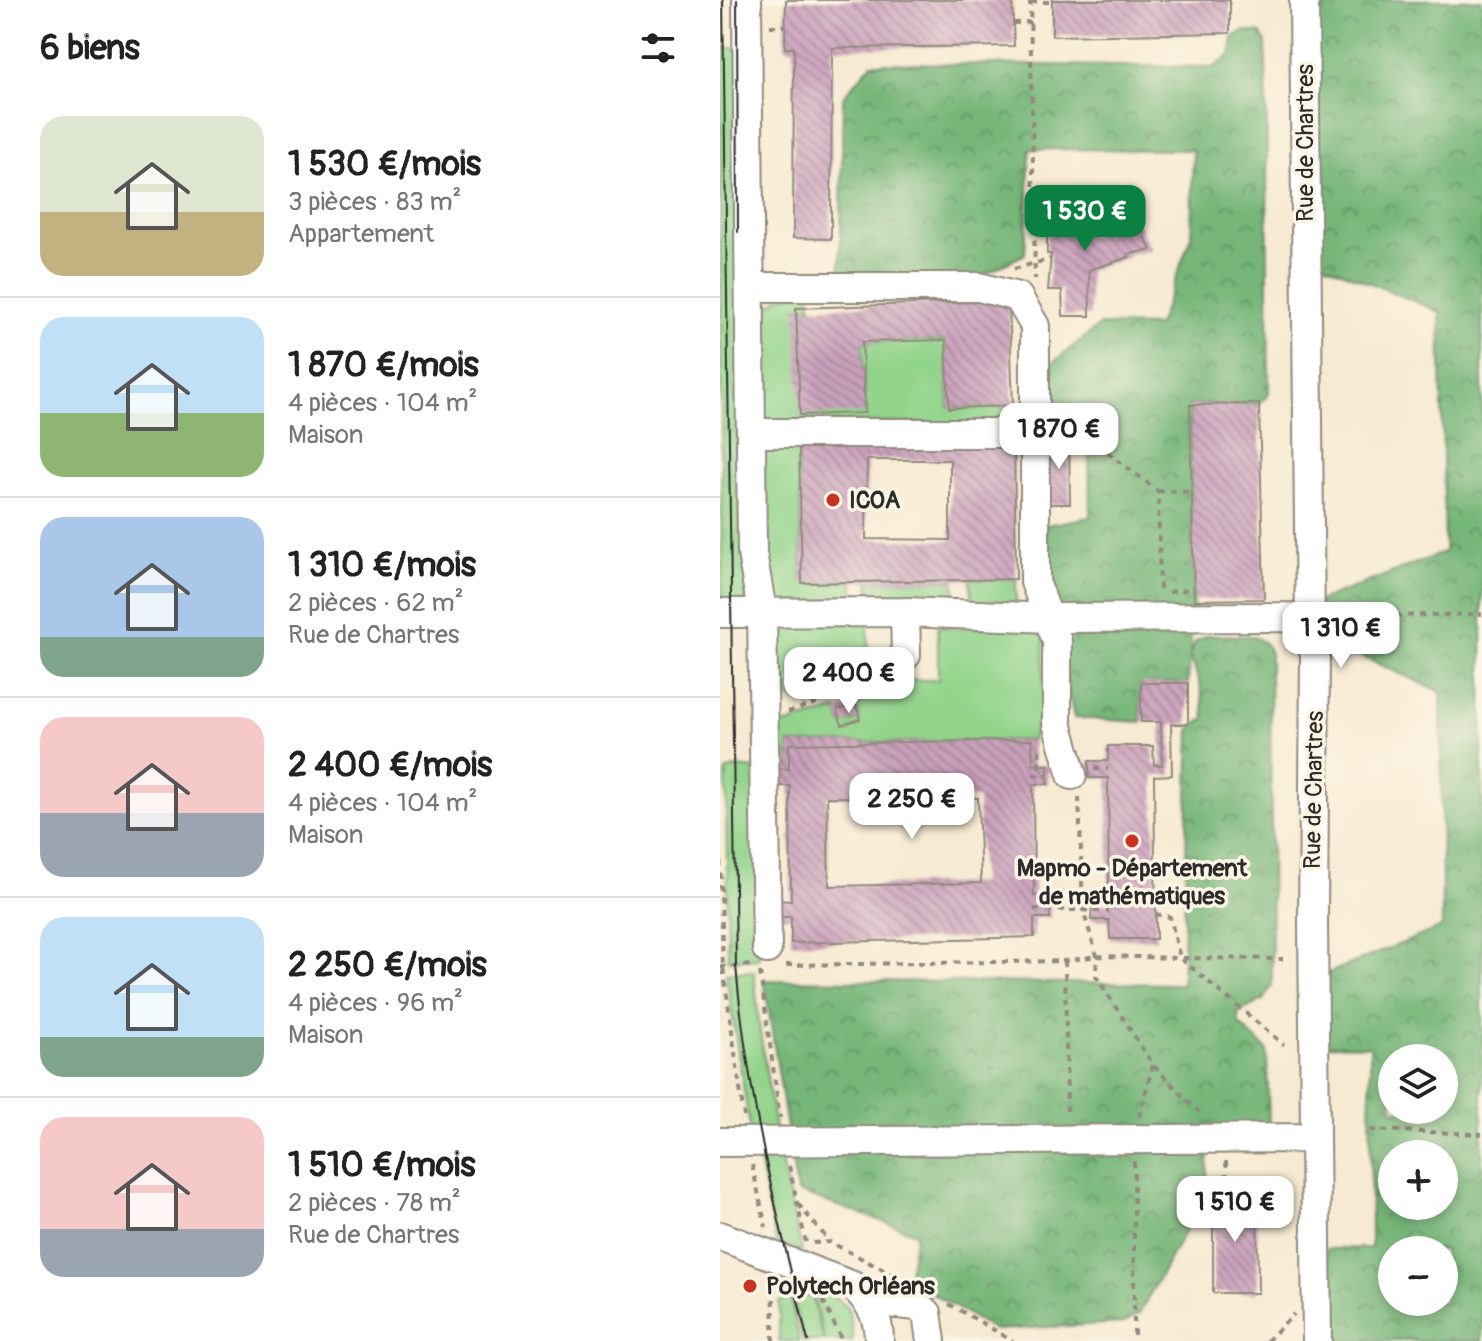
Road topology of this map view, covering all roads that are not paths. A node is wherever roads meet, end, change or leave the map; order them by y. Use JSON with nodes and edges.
{"nodes":[{"id":1,"x":747,"y":0,"type":"edge"},
{"id":2,"x":1304,"y":0,"type":"edge"},
{"id":3,"x":750,"y":287,"type":"junction"},
{"id":4,"x":751,"y":433,"type":"junction"},
{"id":5,"x":1036,"y":433,"type":"junction"},
{"id":6,"x":762,"y":611,"type":"junction"},
{"id":7,"x":905,"y":612,"type":"junction"},
{"id":8,"x":720,"y":613,"type":"edge"},
{"id":9,"x":1310,"y":617,"type":"road end"},
{"id":10,"x":1050,"y":618,"type":"junction"},
{"id":11,"x":906,"y":655,"type":"road end"},
{"id":12,"x":1072,"y":773,"type":"road end"},
{"id":13,"x":771,"y":957,"type":"road end"},
{"id":14,"x":1315,"y":1138,"type":"junction"},
{"id":15,"x":734,"y":1142,"type":"edge"},
{"id":16,"x":720,"y":1236,"type":"edge"},
{"id":17,"x":869,"y":1301,"type":"junction"},
{"id":18,"x":879,"y":1341,"type":"edge"},
{"id":19,"x":931,"y":1341,"type":"edge"},
{"id":20,"x":1317,"y":1341,"type":"edge"}],
"edges":[{"from":1,"to":3,"type":"street"},
{"from":2,"to":14,"type":"street","name":"Rue de Chartres"},
{"from":3,"to":4,"type":"street"},
{"from":3,"to":5,"type":"street"},
{"from":4,"to":5,"type":"street"},
{"from":4,"to":6,"type":"street"},
{"from":5,"to":10,"type":"street"},
{"from":6,"to":7,"type":"street"},
{"from":6,"to":8,"type":"street"},
{"from":6,"to":13,"type":"street"},
{"from":7,"to":10,"type":"street"},
{"from":7,"to":11,"type":"street"},
{"from":9,"to":10,"type":"street"},
{"from":10,"to":12,"type":"street"},
{"from":14,"to":15,"type":"street"},
{"from":14,"to":20,"type":"street","name":"Rue de Chartres"},
{"from":16,"to":17,"type":"street"},
{"from":17,"to":18,"type":"street"},
{"from":17,"to":19,"type":"street"}]}
